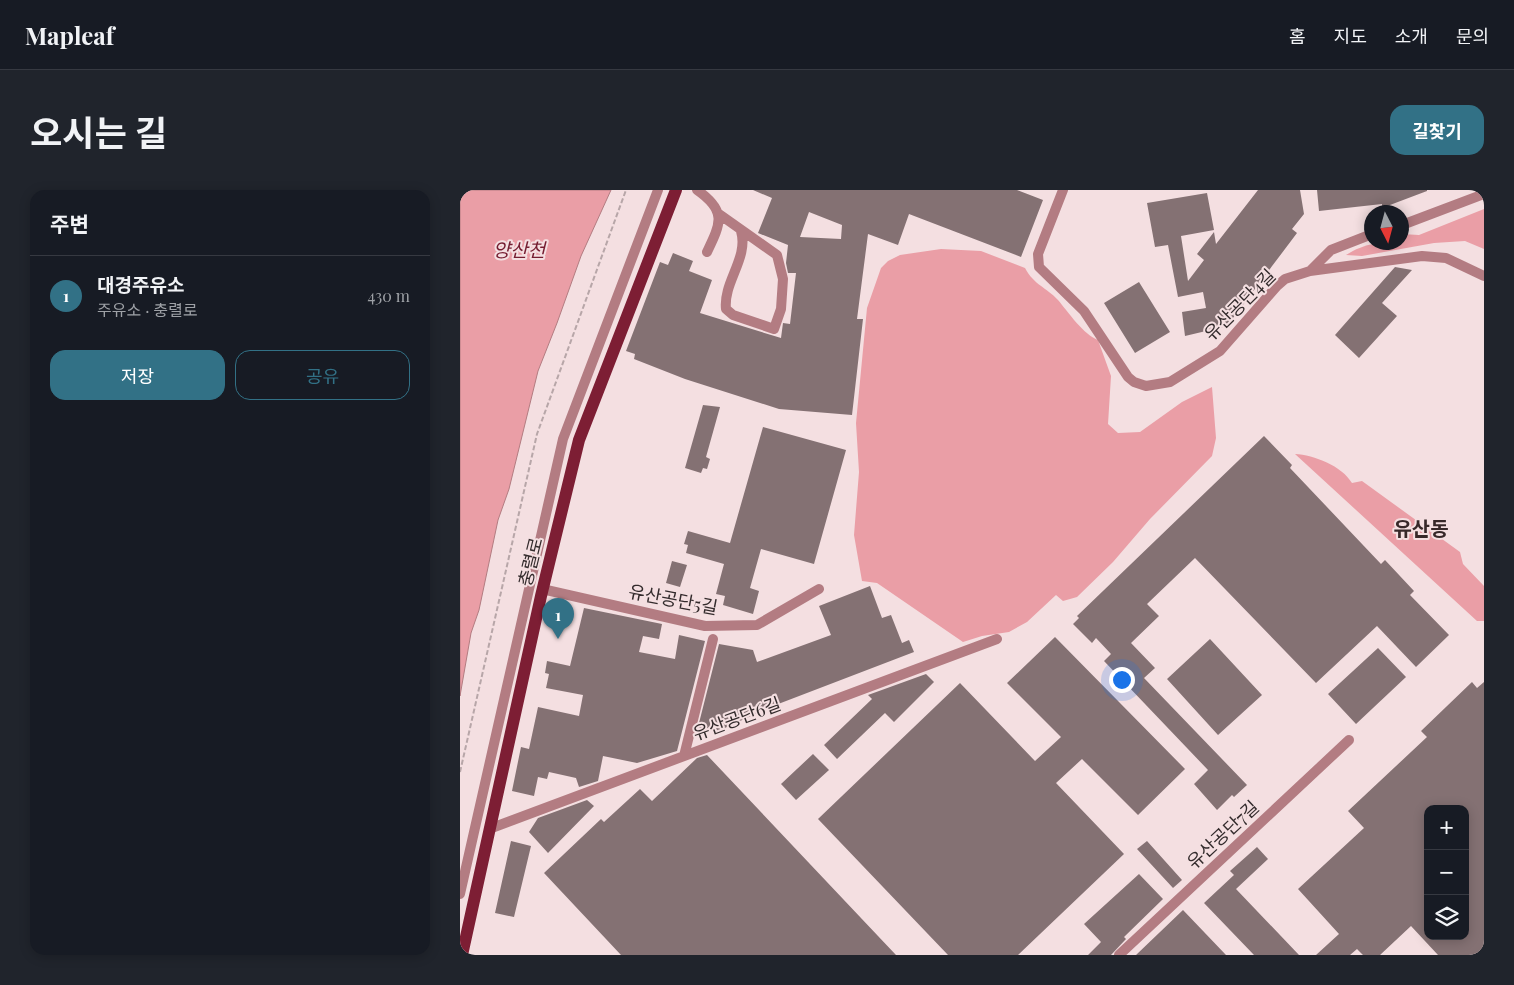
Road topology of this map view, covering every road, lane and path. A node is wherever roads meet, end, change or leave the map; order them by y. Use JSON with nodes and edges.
{"nodes":[{"id":1,"x":626,"y":190,"type":"edge"},
{"id":2,"x":658,"y":190,"type":"edge"},
{"id":3,"x":676,"y":190,"type":"edge"},
{"id":4,"x":697,"y":190,"type":"edge"},
{"id":5,"x":1063,"y":190,"type":"edge"},
{"id":6,"x":1484,"y":194,"type":"edge"},
{"id":7,"x":719,"y":214,"type":"junction"},
{"id":8,"x":1409,"y":222,"type":"edge"},
{"id":9,"x":741,"y":231,"type":"junction"},
{"id":10,"x":1364,"y":237,"type":"edge"},
{"id":11,"x":707,"y":252,"type":"dead end"},
{"id":12,"x":1310,"y":271,"type":"junction"},
{"id":13,"x":1484,"y":276,"type":"edge"},
{"id":14,"x":542,"y":589,"type":"junction"},
{"id":15,"x":819,"y":589,"type":"dead end"},
{"id":16,"x":713,"y":639,"type":"dead end"},
{"id":17,"x":997,"y":639,"type":"dead end"},
{"id":18,"x":1349,"y":740,"type":"dead end"},
{"id":19,"x":684,"y":756,"type":"junction"},
{"id":20,"x":460,"y":772,"type":"edge"},
{"id":21,"x":489,"y":828,"type":"junction"},
{"id":22,"x":460,"y":894,"type":"edge"},
{"id":23,"x":462,"y":955,"type":"edge"},
{"id":24,"x":1119,"y":955,"type":"edge"}],
"edges":[{"from":1,"to":20,"type":"path"},
{"from":2,"to":22,"type":"street"},
{"from":3,"to":14,"type":"main road","name":"충렬로"},
{"from":4,"to":7,"type":"street"},
{"from":5,"to":12,"type":"street","name":"유산공단4길"},
{"from":6,"to":8,"type":"street"},
{"from":7,"to":9,"type":"street"},
{"from":7,"to":11,"type":"street"},
{"from":9,"to":9,"type":"street"},
{"from":10,"to":12,"type":"street"},
{"from":12,"to":13,"type":"street","name":"유산공단4길"},
{"from":14,"to":15,"type":"street","name":"유산공단5길"},
{"from":14,"to":21,"type":"main road","name":"충렬로"},
{"from":16,"to":19,"type":"street"},
{"from":17,"to":19,"type":"street","name":"유산공단6길"},
{"from":18,"to":24,"type":"street","name":"유산공단7길"},
{"from":19,"to":21,"type":"street","name":"유산공단6길"},
{"from":21,"to":23,"type":"main road","name":"충렬로"}]}
